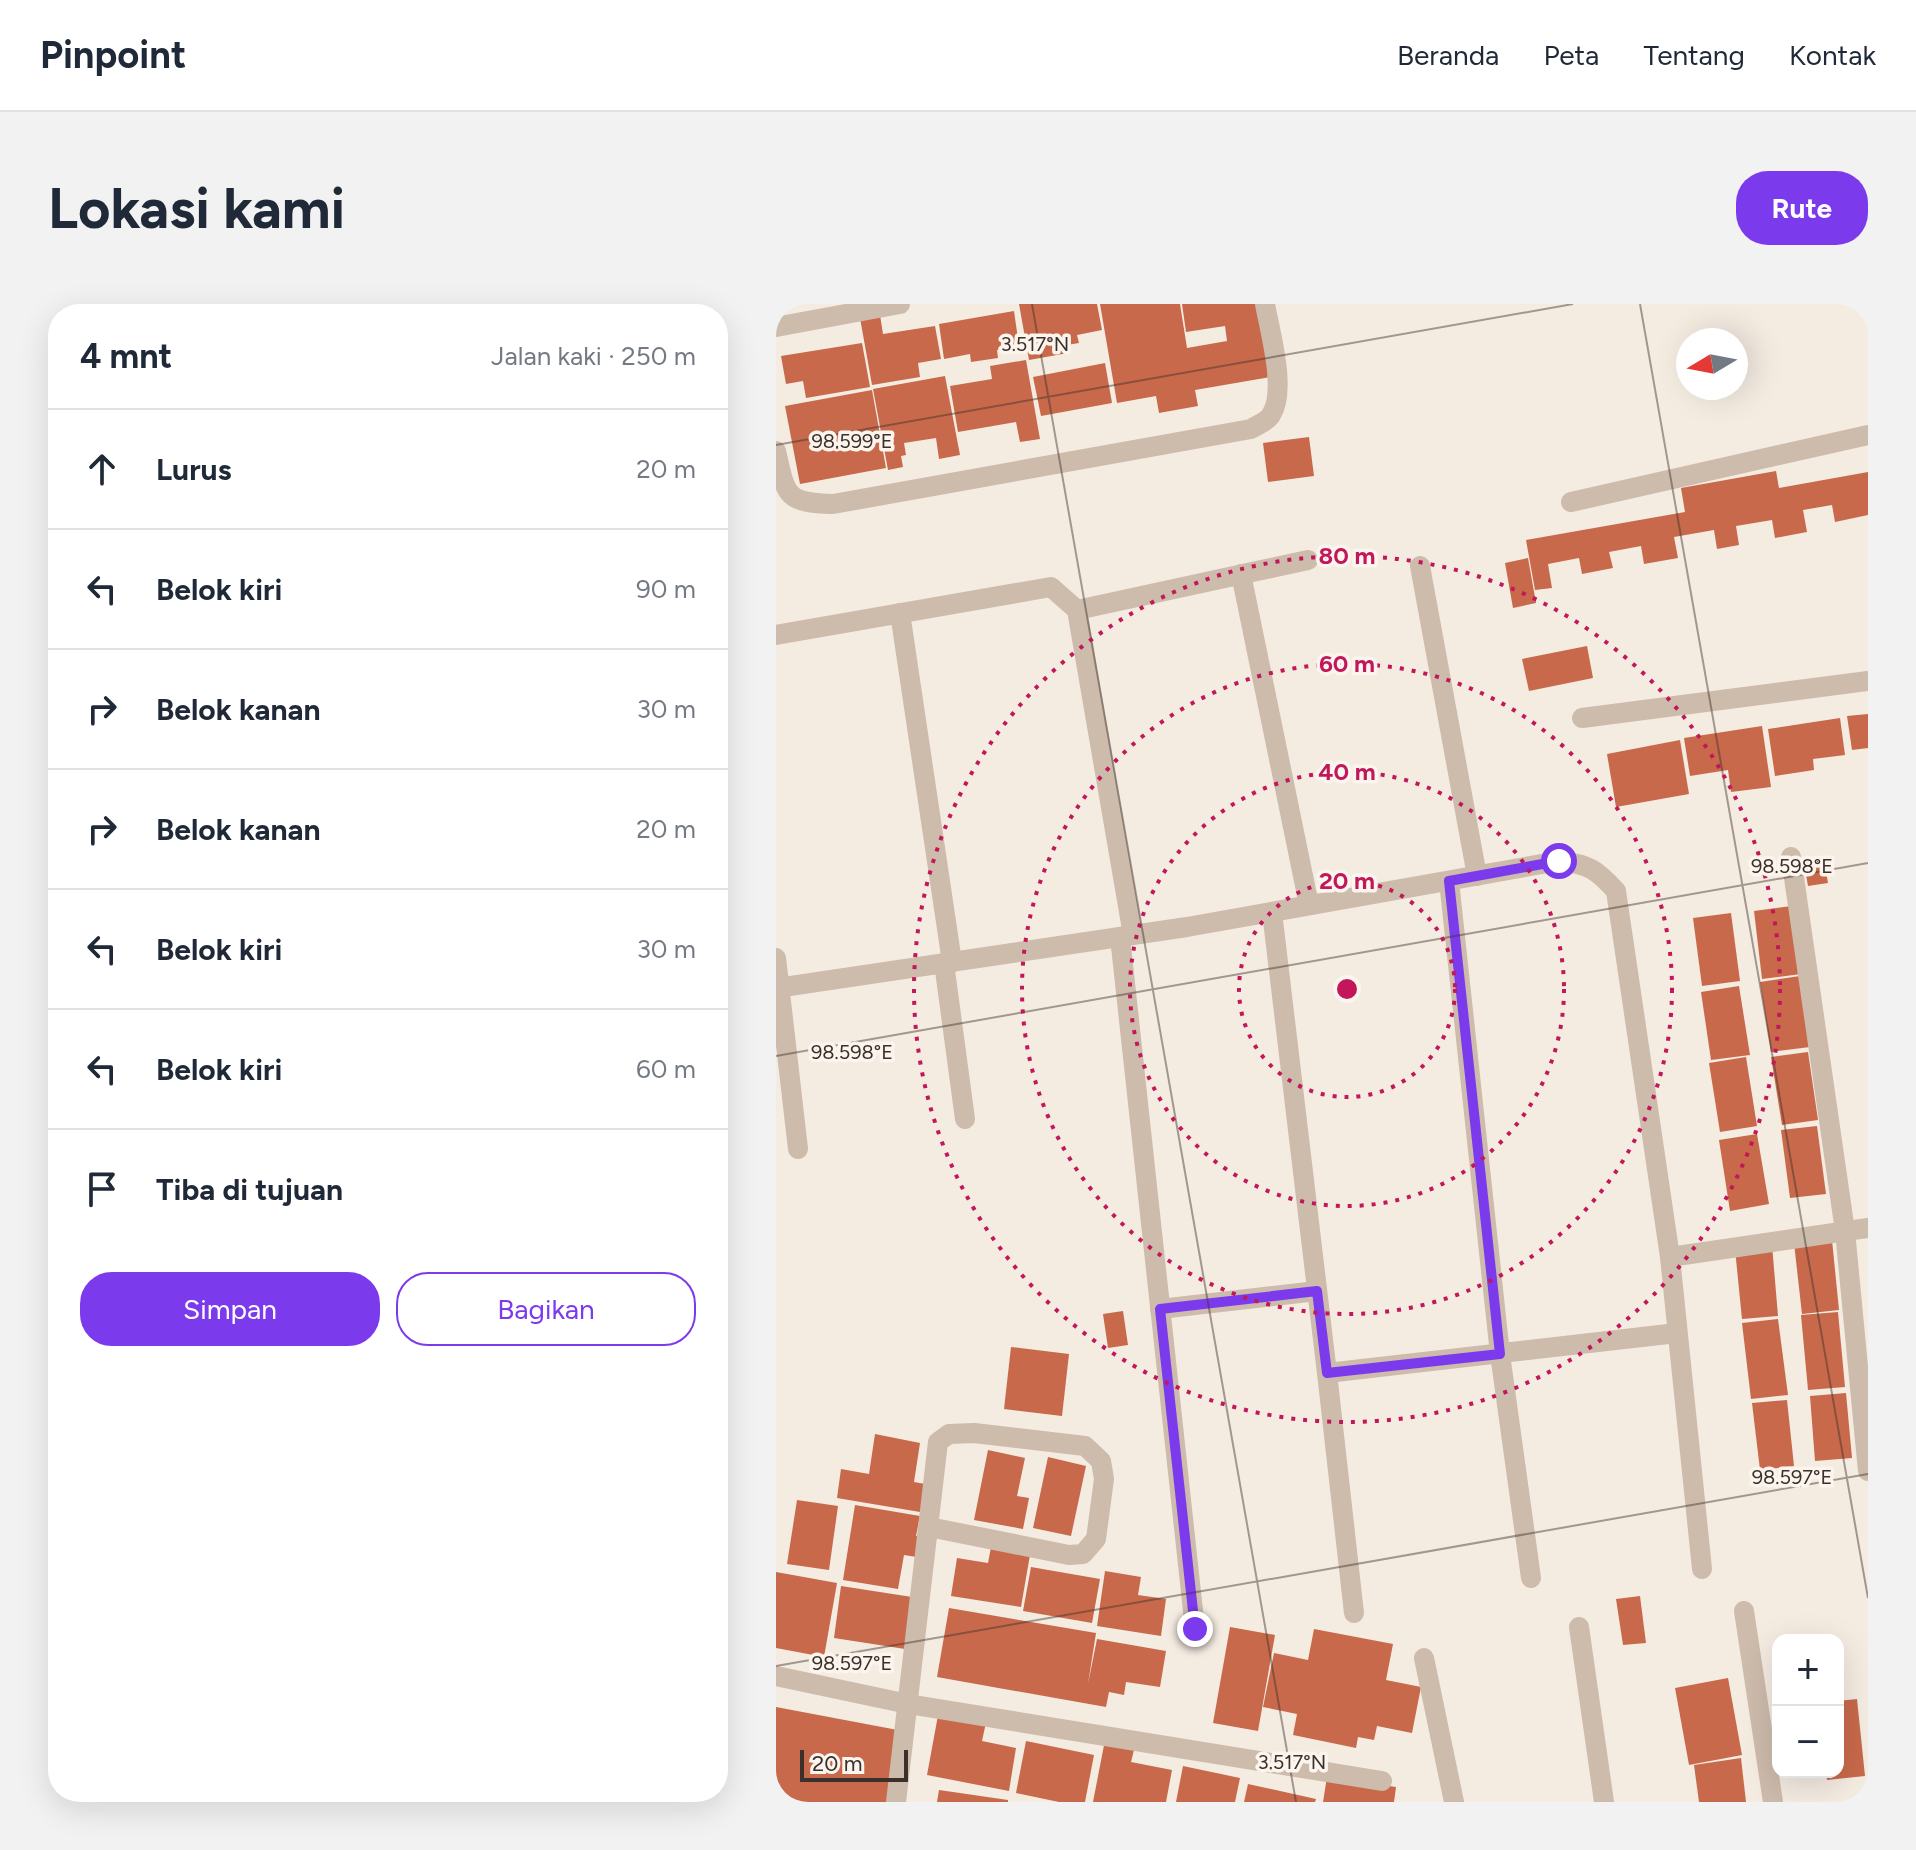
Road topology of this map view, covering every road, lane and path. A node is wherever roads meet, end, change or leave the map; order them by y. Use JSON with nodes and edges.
{"nodes":[{"id":1,"x":900,"y":304,"type":"edge"},
{"id":2,"x":1265,"y":304,"type":"edge"},
{"id":3,"x":776,"y":327,"type":"edge"},
{"id":4,"x":1868,"y":435,"type":"edge"},
{"id":5,"x":776,"y":451,"type":"edge"},
{"id":6,"x":1571,"y":502,"type":"dead end"},
{"id":7,"x":1308,"y":560,"type":"dead end"},
{"id":8,"x":1420,"y":566,"type":"dead end"},
{"id":9,"x":1241,"y":574,"type":"junction"},
{"id":10,"x":1077,"y":610,"type":"junction"},
{"id":11,"x":900,"y":613,"type":"junction"},
{"id":12,"x":776,"y":635,"type":"edge"},
{"id":13,"x":1868,"y":681,"type":"edge"},
{"id":14,"x":1582,"y":718,"type":"dead end"},
{"id":15,"x":1791,"y":857,"type":"dead end"},
{"id":16,"x":1477,"y":876,"type":"junction"},
{"id":17,"x":1449,"y":881,"type":"junction"},
{"id":18,"x":1309,"y":905,"type":"junction"},
{"id":19,"x":1272,"y":912,"type":"junction"},
{"id":20,"x":1126,"y":936,"type":"junction"},
{"id":21,"x":776,"y":958,"type":"edge"},
{"id":22,"x":948,"y":962,"type":"junction"},
{"id":23,"x":778,"y":987,"type":"edge"},
{"id":24,"x":965,"y":1119,"type":"dead end"},
{"id":25,"x":798,"y":1149,"type":"dead end"},
{"id":26,"x":1868,"y":1228,"type":"edge"},
{"id":27,"x":1845,"y":1231,"type":"junction"},
{"id":28,"x":1670,"y":1257,"type":"junction"},
{"id":29,"x":1317,"y":1291,"type":"junction"},
{"id":30,"x":1160,"y":1309,"type":"junction"},
{"id":31,"x":1677,"y":1333,"type":"junction"},
{"id":32,"x":1500,"y":1354,"type":"junction"},
{"id":33,"x":1327,"y":1373,"type":"junction"},
{"id":34,"x":1868,"y":1471,"type":"edge"},
{"id":35,"x":929,"y":1527,"type":"junction"},
{"id":36,"x":1702,"y":1569,"type":"dead end"},
{"id":37,"x":1531,"y":1578,"type":"dead end"},
{"id":38,"x":1744,"y":1611,"type":"dead end"},
{"id":39,"x":1354,"y":1613,"type":"dead end"},
{"id":40,"x":1579,"y":1627,"type":"dead end"},
{"id":41,"x":1195,"y":1629,"type":"dead end"},
{"id":42,"x":1424,"y":1658,"type":"dead end"},
{"id":43,"x":776,"y":1676,"type":"edge"},
{"id":44,"x":908,"y":1704,"type":"junction"},
{"id":45,"x":1382,"y":1781,"type":"dead end"},
{"id":46,"x":896,"y":1802,"type":"edge"},
{"id":47,"x":1454,"y":1802,"type":"edge"},
{"id":48,"x":1604,"y":1802,"type":"edge"},
{"id":49,"x":1773,"y":1802,"type":"edge"}],
"edges":[{"from":1,"to":3,"type":"street"},
{"from":2,"to":5,"type":"street"},
{"from":4,"to":6,"type":"street"},
{"from":7,"to":9,"type":"street"},
{"from":8,"to":16,"type":"street"},
{"from":9,"to":10,"type":"street"},
{"from":9,"to":18,"type":"street"},
{"from":10,"to":11,"type":"street"},
{"from":10,"to":20,"type":"street"},
{"from":11,"to":12,"type":"street"},
{"from":11,"to":22,"type":"street"},
{"from":13,"to":14,"type":"street"},
{"from":15,"to":27,"type":"street"},
{"from":16,"to":17,"type":"street"},
{"from":16,"to":28,"type":"street"},
{"from":17,"to":18,"type":"street"},
{"from":17,"to":32,"type":"street"},
{"from":18,"to":19,"type":"street"},
{"from":19,"to":20,"type":"street"},
{"from":19,"to":29,"type":"street"},
{"from":20,"to":22,"type":"street"},
{"from":20,"to":30,"type":"street"},
{"from":21,"to":23,"type":"street"},
{"from":22,"to":23,"type":"street"},
{"from":22,"to":24,"type":"street"},
{"from":23,"to":25,"type":"street"},
{"from":26,"to":27,"type":"street"},
{"from":27,"to":28,"type":"street"},
{"from":27,"to":34,"type":"street"},
{"from":28,"to":31,"type":"street"},
{"from":29,"to":30,"type":"street"},
{"from":29,"to":33,"type":"street"},
{"from":30,"to":41,"type":"street"},
{"from":31,"to":32,"type":"street"},
{"from":31,"to":36,"type":"street"},
{"from":32,"to":33,"type":"street"},
{"from":32,"to":37,"type":"street"},
{"from":33,"to":39,"type":"street"},
{"from":35,"to":35,"type":"street"},
{"from":35,"to":44,"type":"street"},
{"from":38,"to":49,"type":"street"},
{"from":40,"to":48,"type":"street"},
{"from":42,"to":47,"type":"street"},
{"from":43,"to":44,"type":"street"},
{"from":44,"to":45,"type":"street"},
{"from":44,"to":46,"type":"street"}]}
